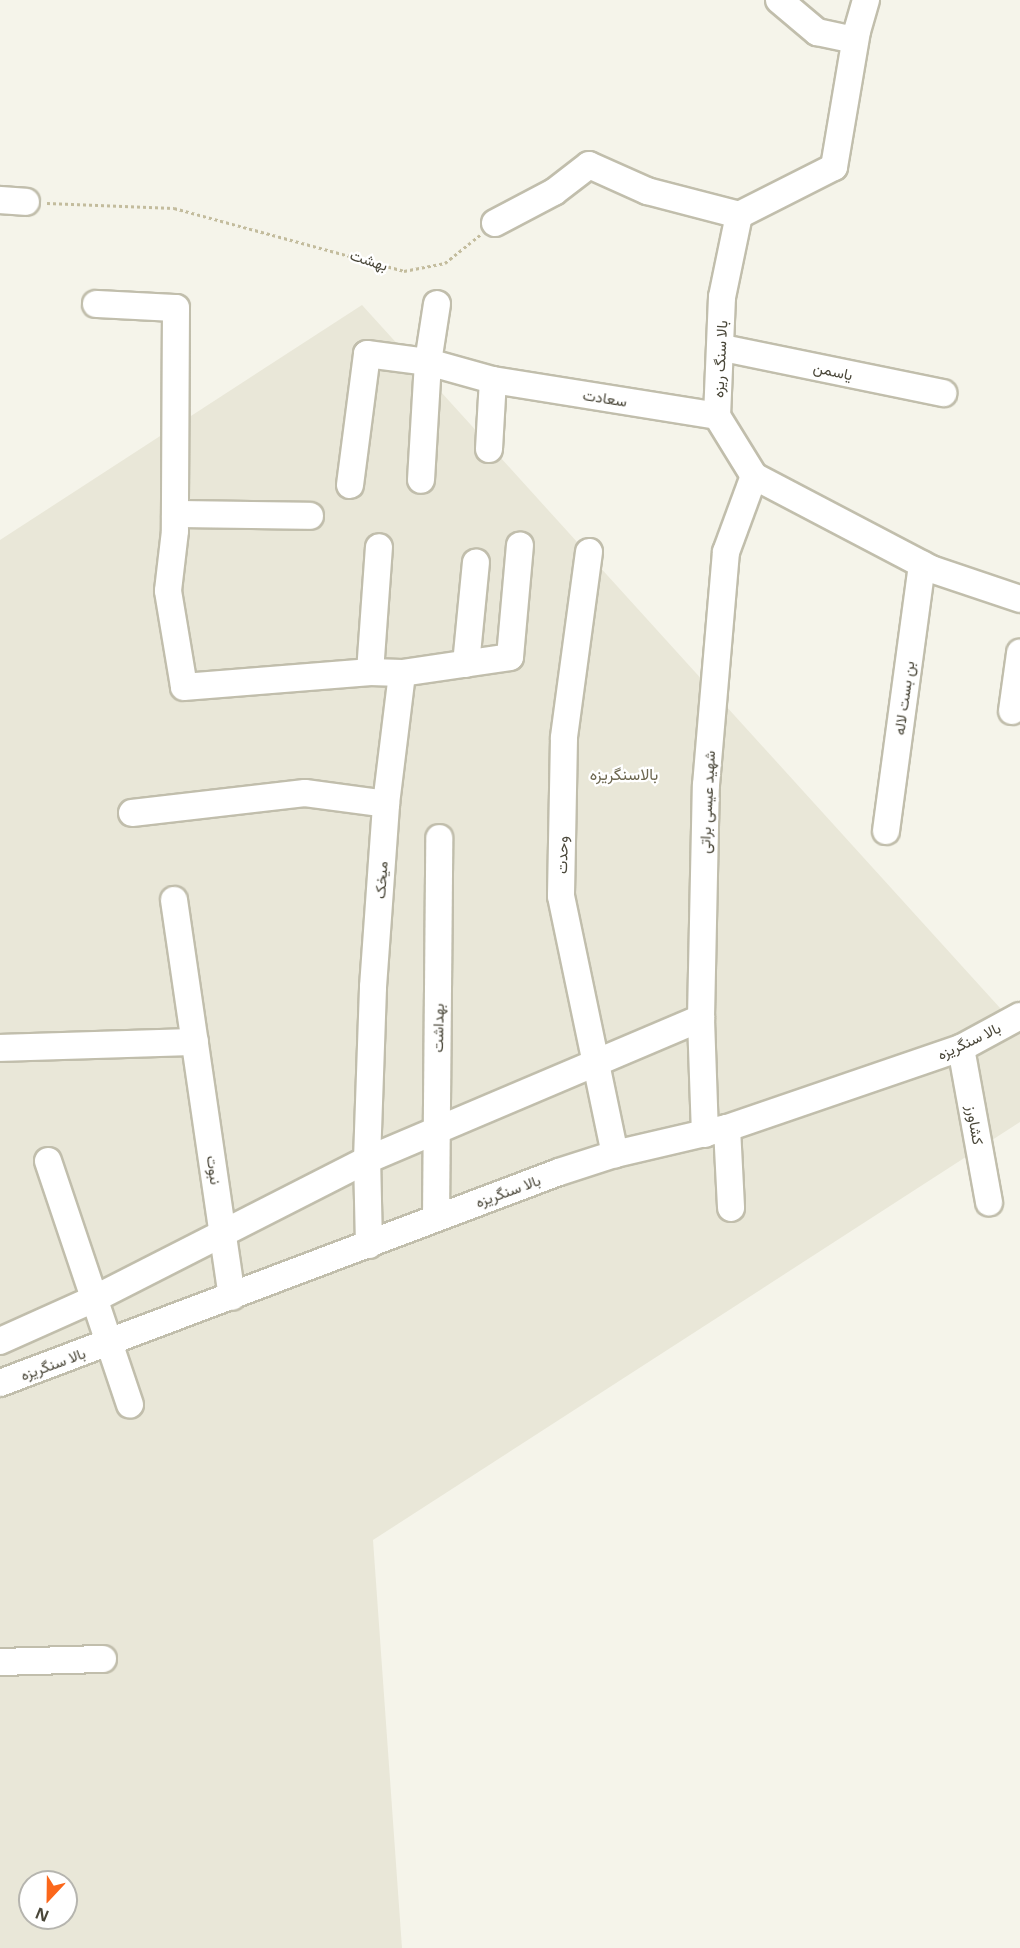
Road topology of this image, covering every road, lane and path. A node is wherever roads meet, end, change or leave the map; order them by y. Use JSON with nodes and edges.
{"nodes":[{"id":1,"x":779,"y":0,"type":"edge"},
{"id":2,"x":866,"y":0,"type":"edge"},
{"id":3,"x":855,"y":40,"type":"junction"},
{"id":4,"x":0,"y":200,"type":"edge"},
{"id":5,"x":26,"y":202,"type":"joint"},
{"id":6,"x":739,"y":215,"type":"junction"},
{"id":7,"x":495,"y":222,"type":"joint"},
{"id":8,"x":96,"y":304,"type":"dead end"},
{"id":9,"x":437,"y":304,"type":"dead end"},
{"id":10,"x":723,"y":348,"type":"junction"},
{"id":11,"x":428,"y":363,"type":"junction"},
{"id":12,"x":493,"y":380,"type":"junction"},
{"id":13,"x":943,"y":393,"type":"dead end"},
{"id":14,"x":717,"y":417,"type":"junction"},
{"id":15,"x":489,"y":449,"type":"dead end"},
{"id":16,"x":754,"y":476,"type":"junction"},
{"id":17,"x":421,"y":480,"type":"dead end"},
{"id":18,"x":350,"y":485,"type":"dead end"},
{"id":19,"x":175,"y":514,"type":"junction"},
{"id":20,"x":310,"y":516,"type":"dead end"},
{"id":21,"x":519,"y":545,"type":"dead end"},
{"id":22,"x":380,"y":547,"type":"dead end"},
{"id":23,"x":589,"y":552,"type":"dead end"},
{"id":24,"x":476,"y":562,"type":"dead end"},
{"id":25,"x":922,"y":564,"type":"junction"},
{"id":26,"x":1020,"y":599,"type":"edge"},
{"id":27,"x":1020,"y":653,"type":"edge"},
{"id":28,"x":466,"y":664,"type":"junction"},
{"id":29,"x":370,"y":672,"type":"junction"},
{"id":30,"x":402,"y":673,"type":"junction"},
{"id":31,"x":1012,"y":711,"type":"dead end"},
{"id":32,"x":386,"y":804,"type":"junction"},
{"id":33,"x":132,"y":813,"type":"dead end"},
{"id":34,"x":886,"y":831,"type":"dead end"},
{"id":35,"x":439,"y":838,"type":"dead end"},
{"id":36,"x":174,"y":900,"type":"dead end"},
{"id":37,"x":1020,"y":1016,"type":"edge"},
{"id":38,"x":701,"y":1018,"type":"junction"},
{"id":39,"x":195,"y":1042,"type":"junction"},
{"id":40,"x":0,"y":1048,"type":"edge"},
{"id":41,"x":961,"y":1048,"type":"junction"},
{"id":42,"x":598,"y":1062,"type":"junction"},
{"id":43,"x":437,"y":1130,"type":"junction"},
{"id":44,"x":716,"y":1131,"type":"junction"},
{"id":45,"x":615,"y":1154,"type":"junction"},
{"id":46,"x":367,"y":1160,"type":"junction"},
{"id":47,"x":48,"y":1161,"type":"dead end"},
{"id":48,"x":989,"y":1202,"type":"dead end"},
{"id":49,"x":731,"y":1208,"type":"dead end"},
{"id":50,"x":436,"y":1218,"type":"junction"},
{"id":51,"x":223,"y":1234,"type":"junction"},
{"id":52,"x":369,"y":1245,"type":"junction"},
{"id":53,"x":232,"y":1297,"type":"junction"},
{"id":54,"x":93,"y":1299,"type":"junction"},
{"id":55,"x":0,"y":1341,"type":"edge"},
{"id":56,"x":109,"y":1344,"type":"junction"},
{"id":57,"x":0,"y":1383,"type":"edge"},
{"id":58,"x":130,"y":1405,"type":"dead end"},
{"id":59,"x":103,"y":1659,"type":"dead end"},
{"id":60,"x":0,"y":1662,"type":"edge"}],
"edges":[{"from":1,"to":3,"type":"street"},
{"from":2,"to":3,"type":"street"},
{"from":3,"to":6,"type":"street"},
{"from":4,"to":5,"type":"street"},
{"from":5,"to":7,"type":"path","name":"بهشت"},
{"from":6,"to":7,"type":"street"},
{"from":6,"to":10,"type":"street","name":"بالا سنگ ریزه"},
{"from":8,"to":19,"type":"street"},
{"from":9,"to":11,"type":"street"},
{"from":10,"to":13,"type":"street","name":"یاسمن"},
{"from":10,"to":14,"type":"street","name":"بالا سنگ ریزه"},
{"from":11,"to":12,"type":"street","name":"سعادت"},
{"from":11,"to":17,"type":"street"},
{"from":11,"to":18,"type":"street","name":"سعادت"},
{"from":12,"to":14,"type":"street","name":"سعادت"},
{"from":12,"to":15,"type":"street"},
{"from":14,"to":16,"type":"street","name":"بالا سنگ ریزه"},
{"from":16,"to":25,"type":"street"},
{"from":16,"to":38,"type":"street","name":"شهید عیسی براتی"},
{"from":19,"to":20,"type":"street"},
{"from":19,"to":29,"type":"street"},
{"from":21,"to":28,"type":"street"},
{"from":22,"to":29,"type":"street"},
{"from":23,"to":42,"type":"street","name":"وحدت"},
{"from":24,"to":28,"type":"street"},
{"from":25,"to":26,"type":"street"},
{"from":25,"to":34,"type":"street","name":"بن بست لاله"},
{"from":27,"to":31,"type":"street"},
{"from":28,"to":30,"type":"street"},
{"from":29,"to":30,"type":"street"},
{"from":30,"to":32,"type":"street","name":"میخک"},
{"from":32,"to":33,"type":"street"},
{"from":32,"to":46,"type":"street","name":"میخک"},
{"from":35,"to":43,"type":"street","name":"بهداشت"},
{"from":36,"to":39,"type":"street","name":"نبوت"},
{"from":37,"to":41,"type":"street","name":"بالا سنگریزه"},
{"from":38,"to":42,"type":"street"},
{"from":38,"to":44,"type":"street","name":"شهید عیسی براتی"},
{"from":39,"to":40,"type":"street"},
{"from":39,"to":51,"type":"street","name":"نبوت"},
{"from":41,"to":44,"type":"street","name":"بالا سنگریزه"},
{"from":41,"to":48,"type":"street","name":"کشاورز"},
{"from":42,"to":43,"type":"street"},
{"from":42,"to":45,"type":"street","name":"وحدت"},
{"from":43,"to":46,"type":"street"},
{"from":43,"to":50,"type":"street","name":"بهداشت"},
{"from":44,"to":45,"type":"street","name":"بالا سنگریزه"},
{"from":44,"to":49,"type":"street","name":"شهید عیسی براتی"},
{"from":45,"to":50,"type":"street","name":"بالا سنگریزه"},
{"from":46,"to":51,"type":"street"},
{"from":46,"to":52,"type":"street","name":"میخک"},
{"from":47,"to":54,"type":"street"},
{"from":50,"to":52,"type":"street","name":"بالا سنگریزه"},
{"from":51,"to":53,"type":"street","name":"نبوت"},
{"from":51,"to":54,"type":"street"},
{"from":52,"to":53,"type":"street","name":"بالا سنگریزه"},
{"from":53,"to":56,"type":"street","name":"بالا سنگریزه"},
{"from":54,"to":55,"type":"street"},
{"from":54,"to":56,"type":"street"},
{"from":56,"to":57,"type":"street","name":"بالا سنگریزه"},
{"from":56,"to":58,"type":"street"},
{"from":59,"to":60,"type":"street"}]}
